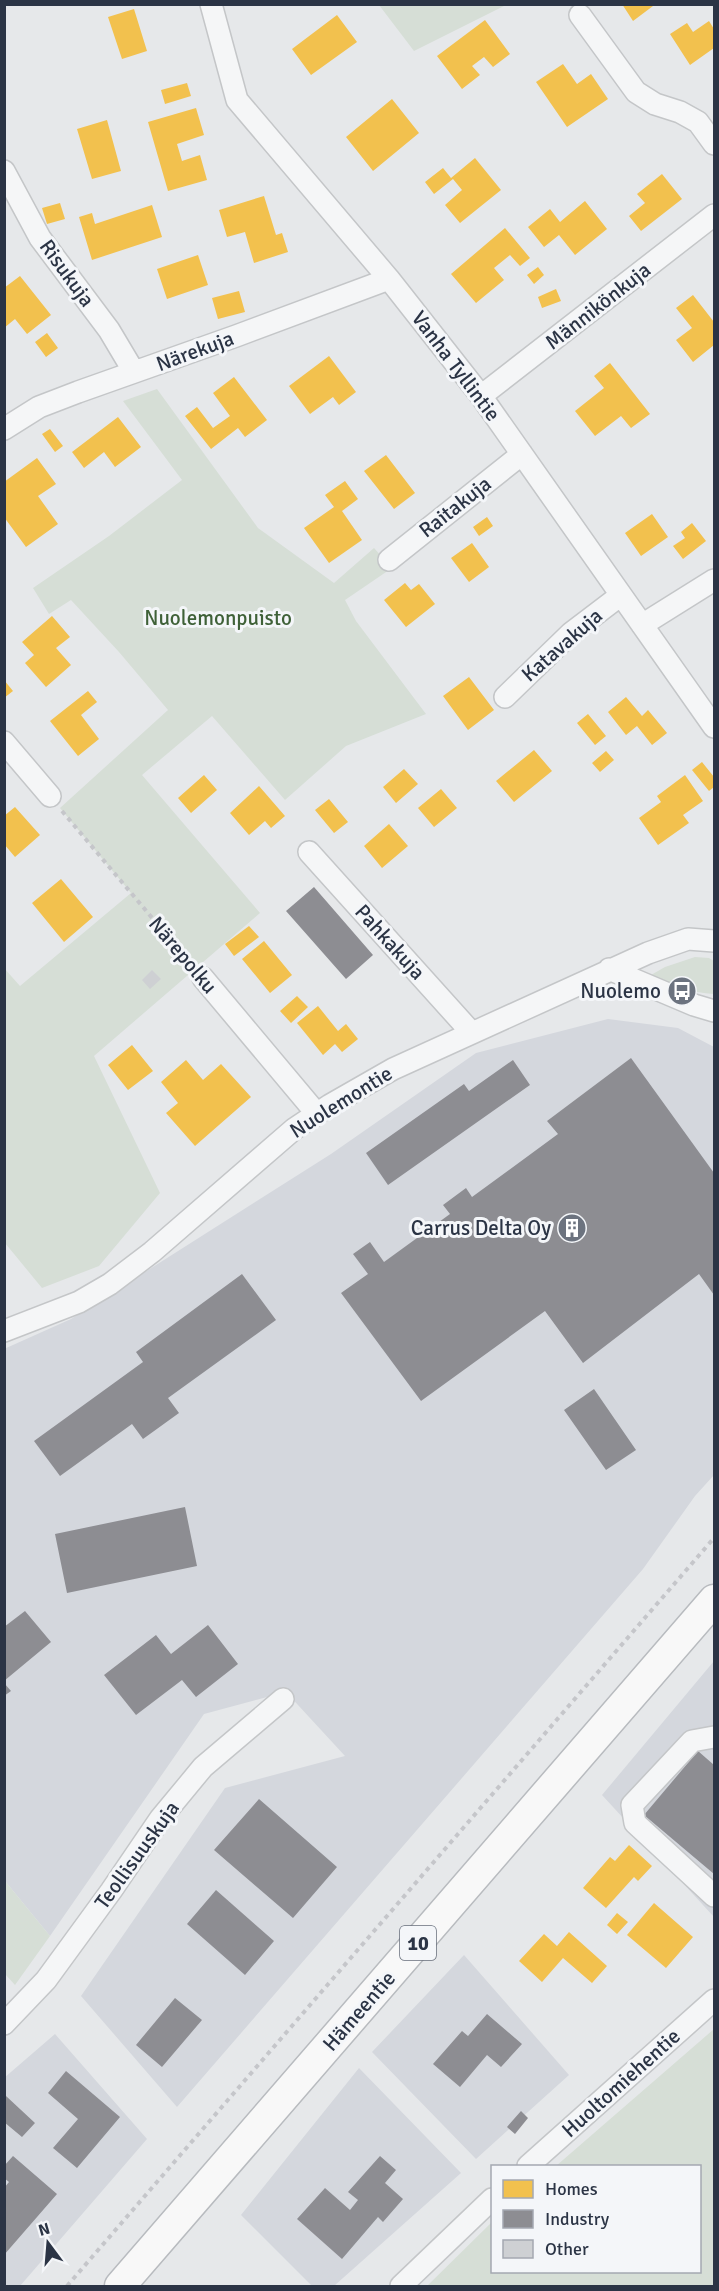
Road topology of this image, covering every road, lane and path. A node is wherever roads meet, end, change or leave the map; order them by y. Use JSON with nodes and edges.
{"nodes":[{"id":1,"x":211,"y":4,"type":"edge"},
{"id":2,"x":580,"y":15,"type":"dead end"},
{"id":3,"x":714,"y":144,"type":"edge"},
{"id":4,"x":4,"y":171,"type":"edge"},
{"id":5,"x":714,"y":215,"type":"edge"},
{"id":6,"x":389,"y":279,"type":"junction"},
{"id":7,"x":134,"y":372,"type":"junction"},
{"id":8,"x":481,"y":396,"type":"junction"},
{"id":9,"x":4,"y":429,"type":"edge"},
{"id":10,"x":522,"y":454,"type":"junction"},
{"id":11,"x":388,"y":560,"type":"dead end"},
{"id":12,"x":714,"y":580,"type":"edge"},
{"id":13,"x":621,"y":595,"type":"junction"},
{"id":14,"x":642,"y":625,"type":"junction"},
{"id":15,"x":504,"y":697,"type":"dead end"},
{"id":16,"x":714,"y":727,"type":"edge"},
{"id":17,"x":4,"y":742,"type":"edge"},
{"id":18,"x":50,"y":796,"type":"joint"},
{"id":19,"x":309,"y":852,"type":"dead end"},
{"id":20,"x":714,"y":941,"type":"edge"},
{"id":21,"x":609,"y":969,"type":"junction"},
{"id":22,"x":203,"y":978,"type":"joint"},
{"id":23,"x":714,"y":1011,"type":"edge"},
{"id":24,"x":471,"y":1032,"type":"junction"},
{"id":25,"x":317,"y":1114,"type":"junction"},
{"id":26,"x":4,"y":1331,"type":"edge"},
{"id":27,"x":714,"y":1538,"type":"edge"},
{"id":28,"x":714,"y":1600,"type":"edge"},
{"id":29,"x":283,"y":1699,"type":"dead end"},
{"id":30,"x":714,"y":1737,"type":"edge"},
{"id":31,"x":714,"y":1896,"type":"edge"},
{"id":32,"x":714,"y":2000,"type":"edge"},
{"id":33,"x":4,"y":2024,"type":"edge"},
{"id":34,"x":529,"y":2165,"type":"edge"},
{"id":35,"x":491,"y":2200,"type":"edge"},
{"id":36,"x":67,"y":2286,"type":"edge"},
{"id":37,"x":120,"y":2286,"type":"edge"},
{"id":38,"x":401,"y":2286,"type":"edge"}],
"edges":[{"from":1,"to":6,"type":"street","name":"Vanha Tyllintie"},
{"from":2,"to":3,"type":"street"},
{"from":4,"to":7,"type":"street","name":"Risukuja"},
{"from":5,"to":8,"type":"street","name":"Männikönkuja"},
{"from":6,"to":7,"type":"street","name":"Närekuja"},
{"from":6,"to":8,"type":"street","name":"Vanha Tyllintie"},
{"from":7,"to":9,"type":"street","name":"Närekuja"},
{"from":8,"to":10,"type":"street","name":"Vanha Tyllintie"},
{"from":10,"to":11,"type":"street","name":"Raitakuja"},
{"from":10,"to":13,"type":"street","name":"Vanha Tyllintie"},
{"from":12,"to":14,"type":"street"},
{"from":13,"to":14,"type":"street","name":"Vanha Tyllintie"},
{"from":13,"to":15,"type":"street","name":"Katavakuja"},
{"from":14,"to":16,"type":"street","name":"Vanha Tyllintie"},
{"from":17,"to":18,"type":"street"},
{"from":18,"to":22,"type":"path","name":"Närepolku"},
{"from":19,"to":24,"type":"street","name":"Pahkakuja"},
{"from":20,"to":21,"type":"street","name":"Nuolemontie"},
{"from":21,"to":23,"type":"street"},
{"from":21,"to":24,"type":"street","name":"Nuolemontie"},
{"from":22,"to":25,"type":"street","name":"Närepolku"},
{"from":24,"to":25,"type":"street","name":"Nuolemontie"},
{"from":25,"to":26,"type":"street","name":"Nuolemontie"},
{"from":27,"to":36,"type":"path"},
{"from":28,"to":37,"type":"highway","name":"Hämeentie","number":"10"},
{"from":29,"to":33,"type":"street","name":"Teollisuuskuja"},
{"from":30,"to":31,"type":"street"},
{"from":32,"to":34,"type":"street","name":"Huoltomiehentie"},
{"from":35,"to":38,"type":"street"}]}
